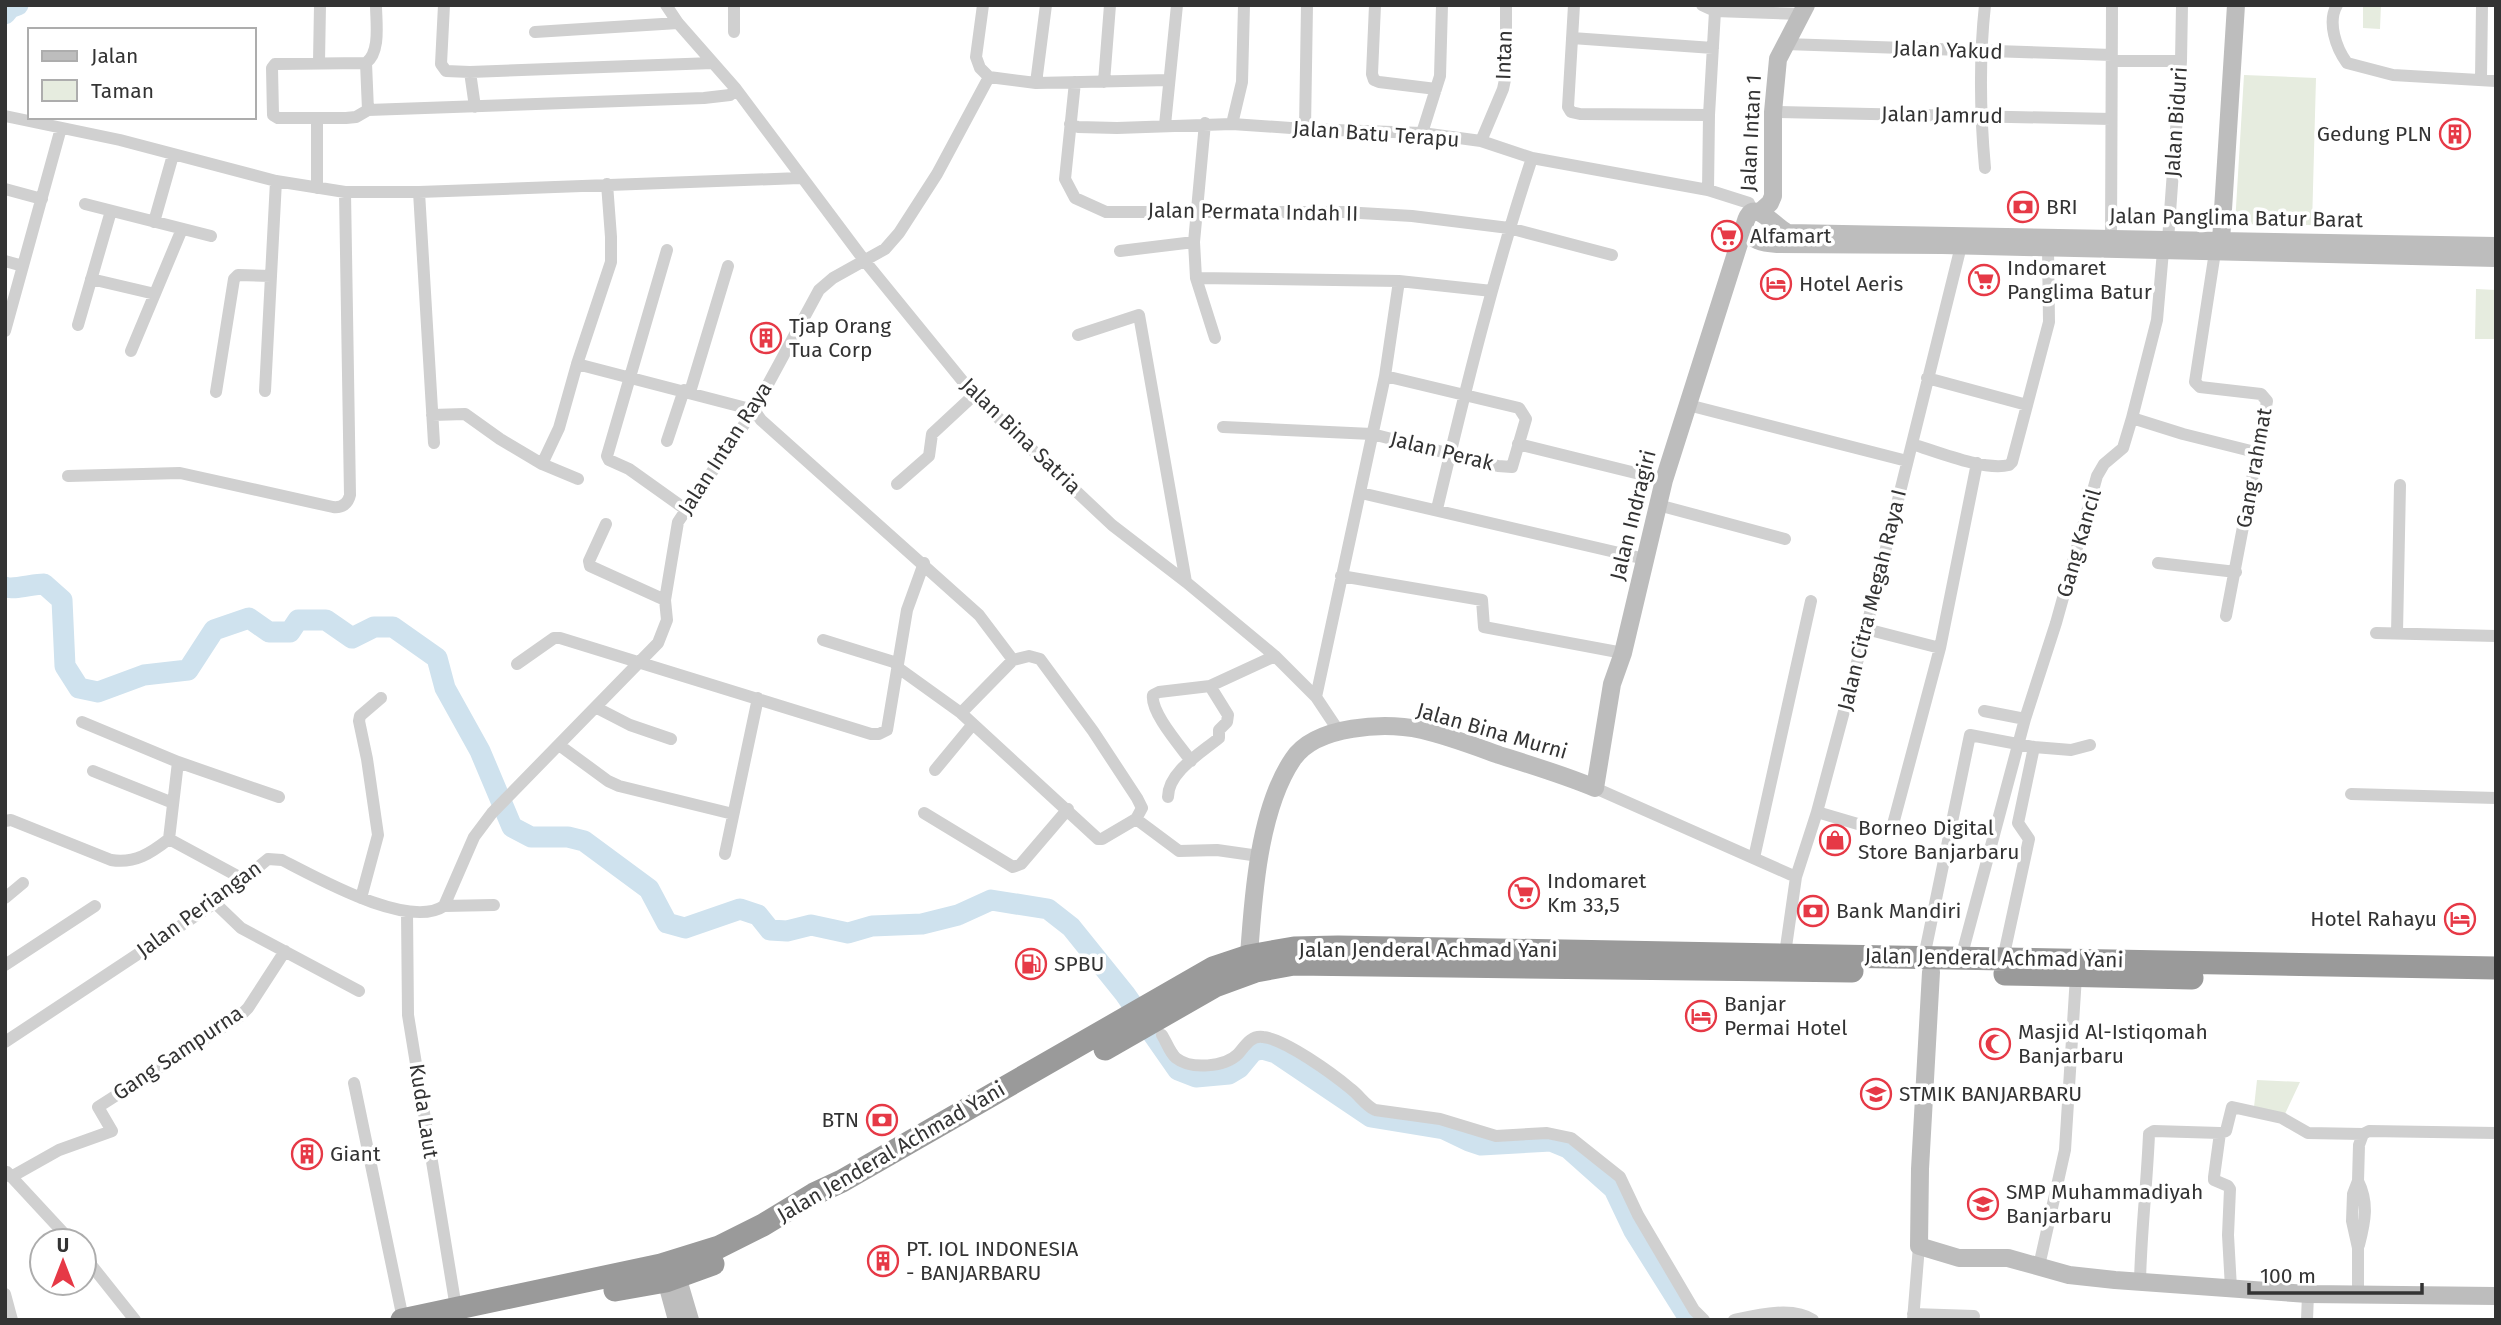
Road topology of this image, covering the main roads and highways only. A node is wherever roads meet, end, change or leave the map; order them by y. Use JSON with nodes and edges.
{"nodes":[{"id":1,"x":1502,"y":957,"type":"junction"},
{"id":2,"x":1619,"y":959,"type":"junction"},
{"id":3,"x":1927,"y":965,"type":"junction"},
{"id":4,"x":2496,"y":968,"type":"edge"},
{"id":5,"x":2228,"y":971,"type":"junction"},
{"id":6,"x":2346,"y":973,"type":"junction"},
{"id":7,"x":2496,"y":984,"type":"edge"},
{"id":8,"x":1162,"y":1017,"type":"junction"},
{"id":9,"x":461,"y":1314,"type":"edge"},
{"id":10,"x":403,"y":1320,"type":"edge"}],
"edges":[{"from":1,"to":2,"type":"highway","name":"Jalan Jenderal Achmad Yani"},
{"from":1,"to":8,"type":"highway","name":"Jalan Jenderal Achmad Yani"},
{"from":1,"to":8,"type":"highway","name":"Jalan Jenderal Achmad Yani"},
{"from":2,"to":3,"type":"highway","name":"Jalan Jenderal Achmad Yani"},
{"from":2,"to":3,"type":"highway","name":"Jalan Jenderal Achmad Yani"},
{"from":3,"to":5,"type":"highway","name":"Jalan Jenderal Achmad Yani"},
{"from":3,"to":5,"type":"highway","name":"Jalan Jenderal Achmad Yani"},
{"from":4,"to":6,"type":"highway","name":"Jalan Jenderal Achmad Yani"},
{"from":5,"to":6,"type":"highway","name":"Jalan Jenderal Achmad Yani"},
{"from":6,"to":7,"type":"highway","name":"Jalan Jenderal Achmad Yani"},
{"from":8,"to":9,"type":"highway","name":"Jalan Jenderal Achmad Yani"},
{"from":9,"to":10,"type":"highway","name":"Jalan Jenderal Achmad Yani"}]}
